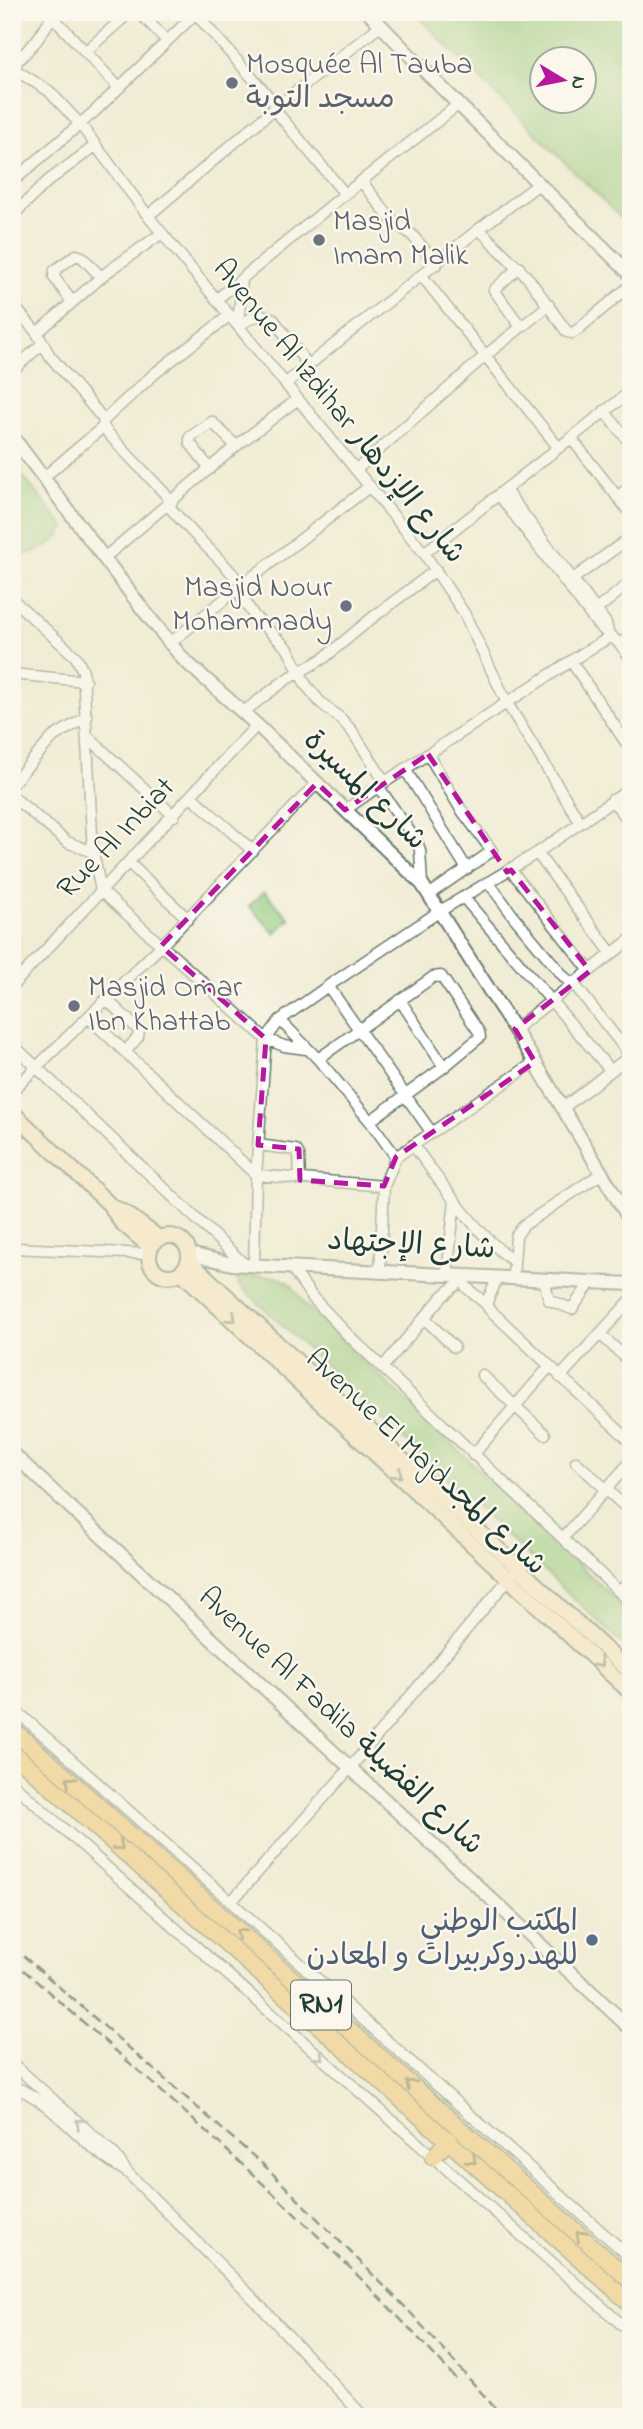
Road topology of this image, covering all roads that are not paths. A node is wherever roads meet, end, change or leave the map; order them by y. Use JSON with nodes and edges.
{"nodes":[{"id":1,"x":130,"y":12,"type":"edge"},
{"id":2,"x":139,"y":12,"type":"edge"},
{"id":3,"x":368,"y":12,"type":"edge"},
{"id":4,"x":196,"y":13,"type":"edge"},
{"id":5,"x":54,"y":14,"type":"edge"},
{"id":6,"x":380,"y":26,"type":"junction"},
{"id":7,"x":167,"y":41,"type":"junction"},
{"id":8,"x":85,"y":51,"type":"junction"},
{"id":9,"x":12,"y":67,"type":"edge"},
{"id":10,"x":119,"y":88,"type":"junction"},
{"id":11,"x":459,"y":104,"type":"junction"},
{"id":12,"x":275,"y":107,"type":"junction"},
{"id":13,"x":80,"y":124,"type":"junction"},
{"id":14,"x":94,"y":146,"type":"junction"},
{"id":15,"x":13,"y":181,"type":"edge"},
{"id":16,"x":362,"y":182,"type":"junction"},
{"id":17,"x":539,"y":184,"type":"junction"},
{"id":18,"x":345,"y":194,"type":"junction"},
{"id":19,"x":12,"y":216,"type":"edge"},
{"id":20,"x":148,"y":216,"type":"junction"},
{"id":21,"x":479,"y":229,"type":"junction"},
{"id":22,"x":162,"y":233,"type":"junction"},
{"id":23,"x":437,"y":264,"type":"junction"},
{"id":24,"x":519,"y":267,"type":"junction"},
{"id":25,"x":631,"y":275,"type":"edge"},
{"id":26,"x":422,"y":276,"type":"junction"},
{"id":27,"x":101,"y":277,"type":"junction"},
{"id":28,"x":242,"y":280,"type":"junction"},
{"id":29,"x":631,"y":285,"type":"edge"},
{"id":30,"x":218,"y":299,"type":"junction"},
{"id":31,"x":72,"y":302,"type":"junction"},
{"id":32,"x":12,"y":304,"type":"edge"},
{"id":33,"x":549,"y":305,"type":"junction"},
{"id":34,"x":230,"y":315,"type":"junction"},
{"id":35,"x":238,"y":326,"type":"junction"},
{"id":36,"x":521,"y":327,"type":"junction"},
{"id":37,"x":37,"y":333,"type":"junction"},
{"id":38,"x":43,"y":344,"type":"junction"},
{"id":39,"x":486,"y":355,"type":"junction"},
{"id":40,"x":309,"y":366,"type":"junction"},
{"id":41,"x":12,"y":371,"type":"edge"},
{"id":42,"x":286,"y":383,"type":"junction"},
{"id":43,"x":631,"y":391,"type":"edge"},
{"id":44,"x":298,"y":399,"type":"junction"},
{"id":45,"x":604,"y":411,"type":"junction"},
{"id":46,"x":103,"y":424,"type":"junction"},
{"id":47,"x":12,"y":436,"type":"edge"},
{"id":48,"x":571,"y":438,"type":"junction"},
{"id":49,"x":630,"y":444,"type":"edge"},
{"id":50,"x":236,"y":446,"type":"junction"},
{"id":51,"x":558,"y":447,"type":"junction"},
{"id":52,"x":209,"y":469,"type":"junction"},
{"id":53,"x":356,"y":470,"type":"junction"},
{"id":54,"x":44,"y":477,"type":"junction"},
{"id":55,"x":370,"y":486,"type":"junction"},
{"id":56,"x":631,"y":486,"type":"edge"},
{"id":57,"x":502,"y":493,"type":"junction"},
{"id":58,"x":617,"y":497,"type":"junction"},
{"id":59,"x":170,"y":504,"type":"junction"},
{"id":60,"x":631,"y":514,"type":"edge"},
{"id":61,"x":631,"y":537,"type":"edge"},
{"id":62,"x":424,"y":553,"type":"junction"},
{"id":63,"x":104,"y":558,"type":"junction"},
{"id":64,"x":436,"y":570,"type":"junction"},
{"id":65,"x":569,"y":581,"type":"junction"},
{"id":66,"x":631,"y":582,"type":"edge"},
{"id":67,"x":239,"y":587,"type":"junction"},
{"id":68,"x":12,"y":599,"type":"edge"},
{"id":69,"x":596,"y":610,"type":"junction"},
{"id":70,"x":631,"y":635,"type":"edge"},
{"id":71,"x":613,"y":637,"type":"junction"},
{"id":72,"x":169,"y":644,"type":"junction"},
{"id":73,"x":631,"y":659,"type":"edge"},
{"id":74,"x":571,"y":661,"type":"junction"},
{"id":75,"x":299,"y":672,"type":"junction"},
{"id":76,"x":12,"y":674,"type":"edge"},
{"id":77,"x":85,"y":681,"type":"junction"},
{"id":78,"x":507,"y":703,"type":"junction"},
{"id":79,"x":242,"y":713,"type":"junction"},
{"id":80,"x":86,"y":717,"type":"junction"},
{"id":81,"x":257,"y":725,"type":"junction"},
{"id":82,"x":88,"y":737,"type":"junction"},
{"id":83,"x":631,"y":750,"type":"edge"},
{"id":84,"x":428,"y":754,"type":"junction"},
{"id":85,"x":405,"y":769,"type":"junction"},
{"id":86,"x":317,"y":783,"type":"junction"},
{"id":87,"x":12,"y":784,"type":"edge"},
{"id":88,"x":381,"y":784,"type":"junction"},
{"id":89,"x":631,"y":788,"type":"edge"},
{"id":90,"x":12,"y":796,"type":"edge"},
{"id":91,"x":191,"y":796,"type":"junction"},
{"id":92,"x":612,"y":800,"type":"junction"},
{"id":93,"x":345,"y":810,"type":"junction"},
{"id":94,"x":174,"y":816,"type":"junction"},
{"id":95,"x":580,"y":822,"type":"junction"},
{"id":96,"x":631,"y":824,"type":"edge"},
{"id":97,"x":253,"y":851,"type":"junction"},
{"id":98,"x":93,"y":852,"type":"junction"},
{"id":99,"x":537,"y":853,"type":"junction"},
{"id":100,"x":128,"y":862,"type":"junction"},
{"id":101,"x":467,"y":869,"type":"junction"},
{"id":102,"x":511,"y":870,"type":"junction"},
{"id":103,"x":489,"y":883,"type":"junction"},
{"id":104,"x":426,"y":889,"type":"junction"},
{"id":105,"x":100,"y":891,"type":"junction"},
{"id":106,"x":464,"y":898,"type":"junction"},
{"id":107,"x":440,"y":911,"type":"junction"},
{"id":108,"x":188,"y":919,"type":"junction"},
{"id":109,"x":631,"y":939,"type":"edge"},
{"id":110,"x":161,"y":946,"type":"junction"},
{"id":111,"x":612,"y":954,"type":"junction"},
{"id":112,"x":590,"y":971,"type":"junction"},
{"id":113,"x":574,"y":984,"type":"junction"},
{"id":114,"x":12,"y":986,"type":"edge"},
{"id":115,"x":328,"y":986,"type":"junction"},
{"id":116,"x":106,"y":999,"type":"junction"},
{"id":117,"x":400,"y":1000,"type":"junction"},
{"id":118,"x":551,"y":1002,"type":"junction"},
{"id":119,"x":88,"y":1017,"type":"junction"},
{"id":120,"x":280,"y":1020,"type":"junction"},
{"id":121,"x":515,"y":1029,"type":"junction"},
{"id":122,"x":358,"y":1031,"type":"junction"},
{"id":123,"x":265,"y":1039,"type":"junction"},
{"id":124,"x":12,"y":1044,"type":"edge"},
{"id":125,"x":306,"y":1049,"type":"junction"},
{"id":126,"x":125,"y":1052,"type":"junction"},
{"id":127,"x":630,"y":1055,"type":"edge"},
{"id":128,"x":318,"y":1059,"type":"junction"},
{"id":129,"x":535,"y":1062,"type":"junction"},
{"id":130,"x":38,"y":1067,"type":"junction"},
{"id":131,"x":444,"y":1067,"type":"junction"},
{"id":132,"x":610,"y":1070,"type":"junction"},
{"id":133,"x":12,"y":1091,"type":"edge"},
{"id":134,"x":405,"y":1094,"type":"junction"},
{"id":135,"x":563,"y":1108,"type":"junction"},
{"id":136,"x":12,"y":1112,"type":"edge"},
{"id":137,"x":370,"y":1121,"type":"junction"},
{"id":138,"x":432,"y":1133,"type":"junction"},
{"id":139,"x":258,"y":1145,"type":"junction"},
{"id":140,"x":413,"y":1145,"type":"junction"},
{"id":141,"x":396,"y":1157,"type":"junction"},
{"id":142,"x":602,"y":1173,"type":"junction"},
{"id":143,"x":256,"y":1175,"type":"junction"},
{"id":144,"x":300,"y":1180,"type":"junction"},
{"id":145,"x":384,"y":1186,"type":"junction"},
{"id":146,"x":455,"y":1200,"type":"junction"},
{"id":147,"x":631,"y":1222,"type":"edge"},
{"id":148,"x":153,"y":1246,"type":"junction"},
{"id":149,"x":12,"y":1248,"type":"edge"},
{"id":150,"x":513,"y":1261,"type":"junction"},
{"id":151,"x":187,"y":1263,"type":"junction"},
{"id":152,"x":249,"y":1265,"type":"junction"},
{"id":153,"x":290,"y":1267,"type":"junction"},
{"id":154,"x":380,"y":1271,"type":"junction"},
{"id":155,"x":456,"y":1277,"type":"junction"},
{"id":156,"x":498,"y":1277,"type":"junction"},
{"id":157,"x":513,"y":1277,"type":"junction"},
{"id":158,"x":544,"y":1279,"type":"junction"},
{"id":159,"x":591,"y":1282,"type":"junction"},
{"id":160,"x":631,"y":1284,"type":"edge"},
{"id":161,"x":631,"y":1300,"type":"edge"},
{"id":162,"x":486,"y":1304,"type":"junction"},
{"id":163,"x":424,"y":1318,"type":"junction"},
{"id":164,"x":600,"y":1334,"type":"junction"},
{"id":165,"x":454,"y":1347,"type":"dead end"},
{"id":166,"x":629,"y":1361,"type":"dead end"},
{"id":167,"x":549,"y":1367,"type":"junction"},
{"id":168,"x":382,"y":1368,"type":"junction"},
{"id":169,"x":482,"y":1374,"type":"dead end"},
{"id":170,"x":560,"y":1377,"type":"junction"},
{"id":171,"x":515,"y":1407,"type":"junction"},
{"id":172,"x":545,"y":1434,"type":"dead end"},
{"id":173,"x":631,"y":1442,"type":"edge"},
{"id":174,"x":12,"y":1453,"type":"edge"},
{"id":175,"x":473,"y":1455,"type":"junction"},
{"id":176,"x":631,"y":1461,"type":"edge"},
{"id":177,"x":576,"y":1462,"type":"dead end"},
{"id":178,"x":607,"y":1489,"type":"junction"},
{"id":179,"x":631,"y":1512,"type":"edge"},
{"id":180,"x":563,"y":1538,"type":"junction"},
{"id":181,"x":514,"y":1573,"type":"junction"},
{"id":182,"x":631,"y":1580,"type":"edge"},
{"id":183,"x":620,"y":1592,"type":"junction"},
{"id":184,"x":631,"y":1603,"type":"edge"},
{"id":185,"x":572,"y":1628,"type":"junction"},
{"id":186,"x":631,"y":1674,"type":"edge"},
{"id":187,"x":630,"y":1690,"type":"edge"},
{"id":188,"x":12,"y":1707,"type":"edge"},
{"id":189,"x":12,"y":1729,"type":"edge"},
{"id":190,"x":12,"y":1752,"type":"edge"},
{"id":191,"x":351,"y":1767,"type":"junction"},
{"id":192,"x":12,"y":1783,"type":"edge"},
{"id":193,"x":157,"y":1848,"type":"junction"},
{"id":194,"x":230,"y":1902,"type":"junction"},
{"id":195,"x":631,"y":2029,"type":"edge"},
{"id":196,"x":12,"y":2063,"type":"edge"},
{"id":197,"x":12,"y":2086,"type":"edge"},
{"id":198,"x":449,"y":2140,"type":"junction"},
{"id":199,"x":433,"y":2157,"type":"junction"},
{"id":200,"x":127,"y":2172,"type":"junction"},
{"id":201,"x":631,"y":2258,"type":"edge"},
{"id":202,"x":629,"y":2275,"type":"edge"},
{"id":203,"x":631,"y":2304,"type":"edge"},
{"id":204,"x":631,"y":2329,"type":"edge"},
{"id":205,"x":363,"y":2417,"type":"edge"}],
"edges":[{"from":1,"to":8,"type":"street"},
{"from":2,"to":7,"type":"street"},
{"from":3,"to":6,"type":"street"},
{"from":4,"to":7,"type":"street"},
{"from":4,"to":12,"type":"street"},
{"from":5,"to":8,"type":"street"},
{"from":5,"to":9,"type":"street"},
{"from":6,"to":11,"type":"street"},
{"from":6,"to":12,"type":"street"},
{"from":7,"to":10,"type":"street"},
{"from":8,"to":10,"type":"street"},
{"from":9,"to":13,"type":"street","name":"Avenue Al Izdihar شارع الإزدهار"},
{"from":10,"to":13,"type":"street"},
{"from":11,"to":16,"type":"street"},
{"from":11,"to":17,"type":"street"},
{"from":12,"to":18,"type":"street"},
{"from":12,"to":20,"type":"street"},
{"from":13,"to":14,"type":"street","name":"Avenue Al Izdihar شارع الإزدهار"},
{"from":13,"to":15,"type":"street"},
{"from":14,"to":19,"type":"street"},
{"from":14,"to":20,"type":"street","name":"Avenue Al Izdihar شارع الإزدهار"},
{"from":16,"to":18,"type":"street"},
{"from":16,"to":23,"type":"street"},
{"from":17,"to":21,"type":"street"},
{"from":17,"to":25,"type":"street"},
{"from":18,"to":28,"type":"street"},
{"from":20,"to":22,"type":"street","name":"Avenue Al Izdihar شارع الإزدهار"},
{"from":21,"to":23,"type":"street"},
{"from":21,"to":24,"type":"street"},
{"from":22,"to":27,"type":"street"},
{"from":22,"to":30,"type":"street","name":"Avenue Al Izdihar شارع الإزدهار"},
{"from":23,"to":26,"type":"street"},
{"from":24,"to":33,"type":"street"},
{"from":24,"to":36,"type":"street"},
{"from":26,"to":39,"type":"street"},
{"from":26,"to":40,"type":"street"},
{"from":27,"to":31,"type":"street"},
{"from":27,"to":31,"type":"street"},
{"from":28,"to":30,"type":"street"},
{"from":28,"to":35,"type":"street"},
{"from":29,"to":33,"type":"street"},
{"from":30,"to":34,"type":"street","name":"Avenue Al Izdihar شارع الإزدهار"},
{"from":31,"to":37,"type":"street"},
{"from":32,"to":37,"type":"street"},
{"from":33,"to":36,"type":"street"},
{"from":34,"to":35,"type":"street","name":"Avenue Al Izdihar شارع الإزدهار"},
{"from":34,"to":46,"type":"street"},
{"from":35,"to":40,"type":"street"},
{"from":35,"to":42,"type":"street","name":"Avenue Al Izdihar شارع الإزدهار"},
{"from":36,"to":39,"type":"street"},
{"from":37,"to":38,"type":"street"},
{"from":38,"to":41,"type":"street"},
{"from":38,"to":46,"type":"street"},
{"from":39,"to":51,"type":"street"},
{"from":39,"to":53,"type":"street"},
{"from":40,"to":42,"type":"street"},
{"from":42,"to":44,"type":"street","name":"Avenue Al Izdihar شارع الإزدهار"},
{"from":43,"to":45,"type":"street"},
{"from":44,"to":50,"type":"street"},
{"from":44,"to":53,"type":"street","name":"Avenue Al Izdihar شارع الإزدهار"},
{"from":45,"to":48,"type":"street"},
{"from":45,"to":49,"type":"street"},
{"from":46,"to":54,"type":"street"},
{"from":46,"to":59,"type":"street"},
{"from":47,"to":54,"type":"street","name":"شارع المسيرة"},
{"from":48,"to":51,"type":"street"},
{"from":48,"to":58,"type":"street"},
{"from":50,"to":52,"type":"street"},
{"from":50,"to":52,"type":"street"},
{"from":51,"to":57,"type":"street"},
{"from":52,"to":59,"type":"street"},
{"from":53,"to":55,"type":"street","name":"Avenue Al Izdihar شارع الإزدهار"},
{"from":54,"to":63,"type":"street","name":"شارع المسيرة"},
{"from":55,"to":62,"type":"street","name":"Avenue Al Izdihar شارع الإزدهار"},
{"from":55,"to":67,"type":"street"},
{"from":56,"to":58,"type":"street"},
{"from":57,"to":62,"type":"street"},
{"from":57,"to":65,"type":"street"},
{"from":58,"to":60,"type":"street"},
{"from":59,"to":63,"type":"street"},
{"from":59,"to":67,"type":"street"},
{"from":61,"to":65,"type":"street"},
{"from":62,"to":64,"type":"street","name":"Avenue Al Izdihar شارع الإزدهار"},
{"from":63,"to":72,"type":"street","name":"شارع المسيرة"},
{"from":64,"to":75,"type":"street"},
{"from":64,"to":78,"type":"street","name":"Avenue Al Izdihar شارع الإزدهار"},
{"from":65,"to":69,"type":"street"},
{"from":65,"to":71,"type":"street"},
{"from":66,"to":69,"type":"street"},
{"from":67,"to":72,"type":"street"},
{"from":67,"to":75,"type":"street"},
{"from":68,"to":77,"type":"street"},
{"from":69,"to":71,"type":"street"},
{"from":70,"to":71,"type":"street"},
{"from":71,"to":73,"type":"street"},
{"from":71,"to":74,"type":"street"},
{"from":72,"to":79,"type":"street","name":"شارع المسيرة"},
{"from":74,"to":78,"type":"street"},
{"from":74,"to":83,"type":"street"},
{"from":75,"to":79,"type":"street"},
{"from":75,"to":88,"type":"street"},
{"from":76,"to":77,"type":"street"},
{"from":77,"to":80,"type":"street"},
{"from":78,"to":84,"type":"street"},
{"from":78,"to":95,"type":"street","name":"Avenue Al Izdihar شارع الإزدهار"},
{"from":79,"to":81,"type":"street","name":"شارع المسيرة"},
{"from":80,"to":82,"type":"street"},
{"from":80,"to":87,"type":"street"},
{"from":81,"to":86,"type":"street","name":"شارع المسيرة"},
{"from":81,"to":91,"type":"street","name":"Rue Al Inbiat"},
{"from":82,"to":94,"type":"street"},
{"from":82,"to":98,"type":"street"},
{"from":84,"to":85,"type":"street"},
{"from":84,"to":101,"type":"street"},
{"from":85,"to":88,"type":"street"},
{"from":85,"to":101,"type":"street"},
{"from":86,"to":93,"type":"street","name":"شارع المسيرة"},
{"from":86,"to":97,"type":"street"},
{"from":88,"to":93,"type":"street"},
{"from":88,"to":104,"type":"street"},
{"from":89,"to":92,"type":"street"},
{"from":90,"to":98,"type":"street"},
{"from":91,"to":94,"type":"street","name":"Rue Al Inbiat"},
{"from":91,"to":97,"type":"street"},
{"from":92,"to":95,"type":"street"},
{"from":92,"to":96,"type":"street"},
{"from":93,"to":104,"type":"street","name":"شارع المسيرة"},
{"from":94,"to":100,"type":"street","name":"Rue Al Inbiat"},
{"from":95,"to":99,"type":"street"},
{"from":97,"to":108,"type":"street"},
{"from":98,"to":105,"type":"street"},
{"from":99,"to":102,"type":"street"},
{"from":99,"to":111,"type":"street"},
{"from":100,"to":105,"type":"street","name":"Rue Al Inbiat"},
{"from":100,"to":108,"type":"street"},
{"from":101,"to":104,"type":"street"},
{"from":102,"to":103,"type":"street"},
{"from":102,"to":112,"type":"street"},
{"from":103,"to":106,"type":"street"},
{"from":103,"to":113,"type":"street"},
{"from":104,"to":107,"type":"street","name":"شارع المسيرة"},
{"from":105,"to":110,"type":"street"},
{"from":105,"to":114,"type":"street","name":"Rue Al Inbiat"},
{"from":106,"to":107,"type":"street"},
{"from":106,"to":118,"type":"street"},
{"from":107,"to":115,"type":"street"},
{"from":107,"to":121,"type":"street","name":"شارع المسيرة"},
{"from":108,"to":110,"type":"street"},
{"from":109,"to":111,"type":"street"},
{"from":110,"to":116,"type":"street"},
{"from":110,"to":123,"type":"street"},
{"from":111,"to":112,"type":"street"},
{"from":112,"to":113,"type":"street"},
{"from":113,"to":118,"type":"street"},
{"from":113,"to":127,"type":"street"},
{"from":115,"to":120,"type":"street"},
{"from":115,"to":122,"type":"street"},
{"from":116,"to":119,"type":"street"},
{"from":116,"to":126,"type":"street"},
{"from":117,"to":122,"type":"street"},
{"from":117,"to":131,"type":"street"},
{"from":117,"to":131,"type":"street"},
{"from":118,"to":121,"type":"street"},
{"from":118,"to":132,"type":"street"},
{"from":119,"to":126,"type":"street"},
{"from":119,"to":130,"type":"street"},
{"from":120,"to":123,"type":"street"},
{"from":120,"to":125,"type":"street"},
{"from":121,"to":129,"type":"street","name":"شارع المسيرة"},
{"from":122,"to":128,"type":"street"},
{"from":122,"to":134,"type":"street"},
{"from":123,"to":125,"type":"street"},
{"from":123,"to":139,"type":"street"},
{"from":124,"to":130,"type":"street"},
{"from":125,"to":128,"type":"street"},
{"from":126,"to":143,"type":"street"},
{"from":127,"to":132,"type":"street"},
{"from":128,"to":137,"type":"street"},
{"from":129,"to":135,"type":"street","name":"شارع المسيرة"},
{"from":129,"to":138,"type":"street"},
{"from":130,"to":133,"type":"street"},
{"from":130,"to":152,"type":"street"},
{"from":131,"to":134,"type":"street"},
{"from":132,"to":135,"type":"street"},
{"from":134,"to":137,"type":"street"},
{"from":134,"to":138,"type":"street"},
{"from":135,"to":142,"type":"street","name":"شارع المسيرة"},
{"from":136,"to":148,"type":"main road"},
{"from":137,"to":141,"type":"street"},
{"from":138,"to":140,"type":"street"},
{"from":139,"to":143,"type":"street"},
{"from":139,"to":144,"type":"street"},
{"from":140,"to":141,"type":"street"},
{"from":140,"to":146,"type":"street"},
{"from":141,"to":145,"type":"street"},
{"from":142,"to":147,"type":"street","name":"شارع المسيرة"},
{"from":142,"to":150,"type":"street"},
{"from":143,"to":144,"type":"street"},
{"from":143,"to":152,"type":"street"},
{"from":144,"to":145,"type":"street"},
{"from":145,"to":154,"type":"street"},
{"from":146,"to":150,"type":"street"},
{"from":146,"to":155,"type":"street"},
{"from":148,"to":149,"type":"street"},
{"from":148,"to":151,"type":"main road"},
{"from":148,"to":151,"type":"main road"},
{"from":150,"to":157,"type":"street"},
{"from":151,"to":152,"type":"street","name":"شارع الإجتهاد"},
{"from":151,"to":181,"type":"main road","name":"Avenue El Majdشارع المجد"},
{"from":152,"to":153,"type":"street","name":"شارع الإجتهاد"},
{"from":153,"to":154,"type":"street","name":"شارع الإجتهاد"},
{"from":153,"to":168,"type":"street"},
{"from":154,"to":155,"type":"street","name":"شارع الإجتهاد"},
{"from":155,"to":156,"type":"street","name":"شارع الإجتهاد"},
{"from":155,"to":162,"type":"street"},
{"from":155,"to":163,"type":"street"},
{"from":156,"to":157,"type":"street","name":"شارع الإجتهاد"},
{"from":156,"to":162,"type":"street"},
{"from":157,"to":158,"type":"street","name":"شارع الإجتهاد"},
{"from":158,"to":159,"type":"street","name":"شارع الإجتهاد"},
{"from":158,"to":159,"type":"street"},
{"from":159,"to":160,"type":"street","name":"شارع الإجتهاد"},
{"from":161,"to":164,"type":"street"},
{"from":162,"to":167,"type":"street"},
{"from":163,"to":165,"type":"street"},
{"from":163,"to":168,"type":"street"},
{"from":164,"to":166,"type":"street"},
{"from":164,"to":170,"type":"street"},
{"from":167,"to":170,"type":"street"},
{"from":167,"to":171,"type":"street"},
{"from":168,"to":175,"type":"street"},
{"from":169,"to":171,"type":"street"},
{"from":170,"to":173,"type":"street"},
{"from":171,"to":172,"type":"street"},
{"from":171,"to":175,"type":"street"},
{"from":174,"to":191,"type":"street","name":"Avenue Al Fadila شارع الفضيلة"},
{"from":175,"to":180,"type":"street"},
{"from":176,"to":178,"type":"street"},
{"from":177,"to":178,"type":"street"},
{"from":178,"to":179,"type":"street"},
{"from":178,"to":180,"type":"street"},
{"from":180,"to":183,"type":"street"},
{"from":181,"to":185,"type":"main road","name":"Avenue El Majdشارع المجد"},
{"from":181,"to":191,"type":"street"},
{"from":182,"to":183,"type":"street"},
{"from":183,"to":184,"type":"street"},
{"from":185,"to":186,"type":"main road","name":"Avenue El Majdشارع المجد"},
{"from":185,"to":187,"type":"main road","name":"Avenue El Majdشارع المجد","one_way":true},
{"from":188,"to":193,"type":"street"},
{"from":193,"to":189,"type":"main road","number":"RN1","one_way":true},
{"from":190,"to":198,"type":"main road","number":"RN1","one_way":true},
{"from":191,"to":194,"type":"street"},
{"from":191,"to":195,"type":"street","name":"Avenue Al Fadila شارع الفضيلة"},
{"from":192,"to":199,"type":"street","one_way":true},
{"from":193,"to":194,"type":"street"},
{"from":202,"to":193,"type":"main road","number":"RN1","one_way":true},
{"from":194,"to":201,"type":"street"},
{"from":200,"to":196,"type":"street","one_way":true},
{"from":197,"to":200,"type":"street"},
{"from":198,"to":199,"type":"main road"},
{"from":198,"to":203,"type":"main road","number":"RN1","one_way":true},
{"from":199,"to":204,"type":"street"},
{"from":200,"to":205,"type":"street"}]}
